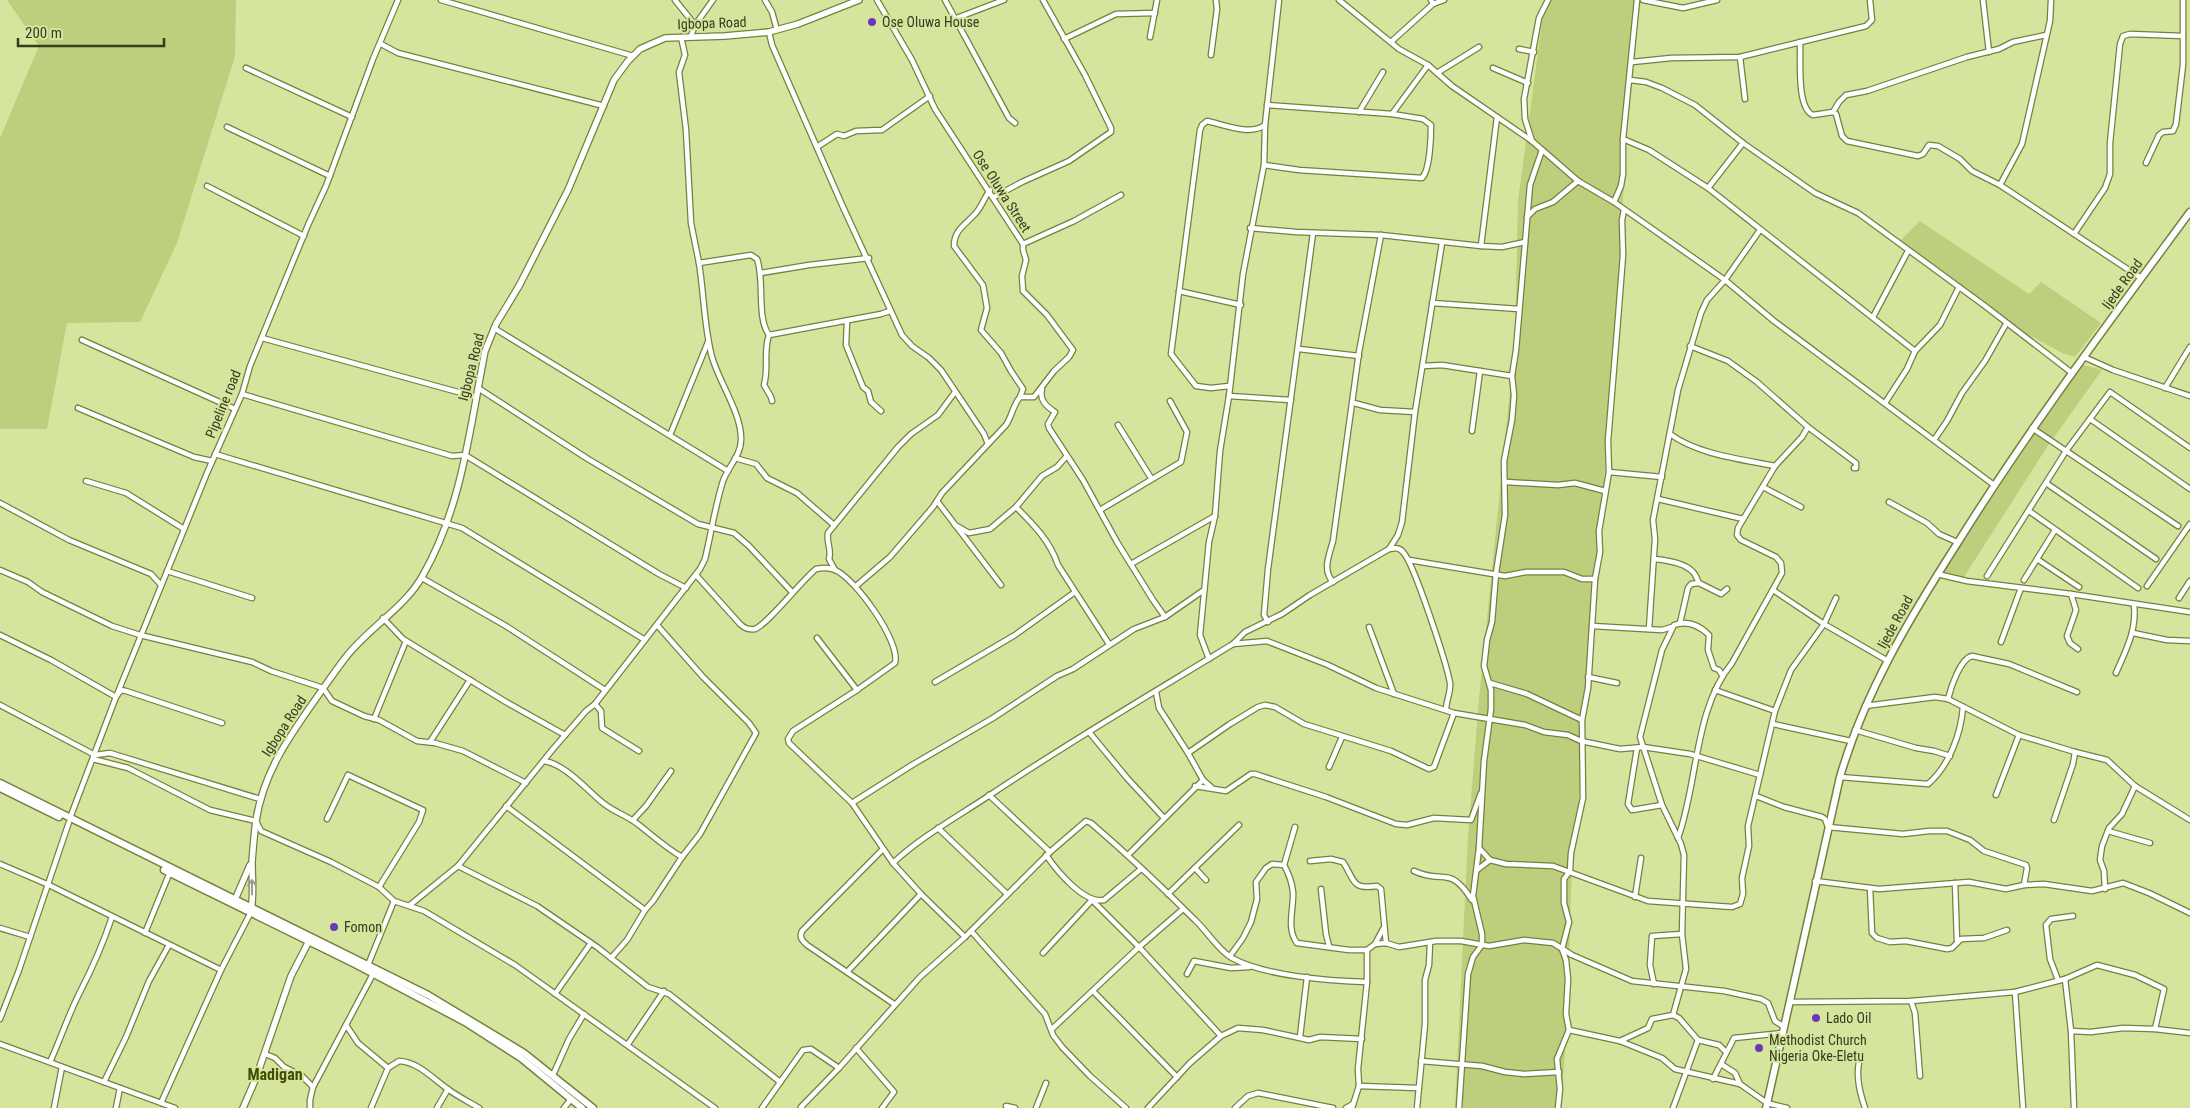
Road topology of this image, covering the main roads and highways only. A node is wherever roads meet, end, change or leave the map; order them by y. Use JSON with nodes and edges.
{"nodes":[{"id":1,"x":2190,"y":212,"type":"edge"},
{"id":2,"x":0,"y":783,"type":"edge"},
{"id":3,"x":0,"y":788,"type":"edge"},
{"id":4,"x":70,"y":820,"type":"junction"},
{"id":5,"x":234,"y":902,"type":"junction"},
{"id":6,"x":251,"y":909,"type":"junction"},
{"id":7,"x":1766,"y":1106,"type":"edge"},
{"id":8,"x":582,"y":1108,"type":"edge"},
{"id":9,"x":593,"y":1108,"type":"edge"}],
"edges":[{"from":1,"to":7,"type":"main road","name":"Ijede Road"},
{"from":2,"to":4,"type":"main road"},
{"from":3,"to":4,"type":"main road"},
{"from":4,"to":5,"type":"main road"},
{"from":4,"to":5,"type":"main road"},
{"from":5,"to":6,"type":"main road"},
{"from":6,"to":8,"type":"main road"},
{"from":6,"to":9,"type":"main road"}]}
